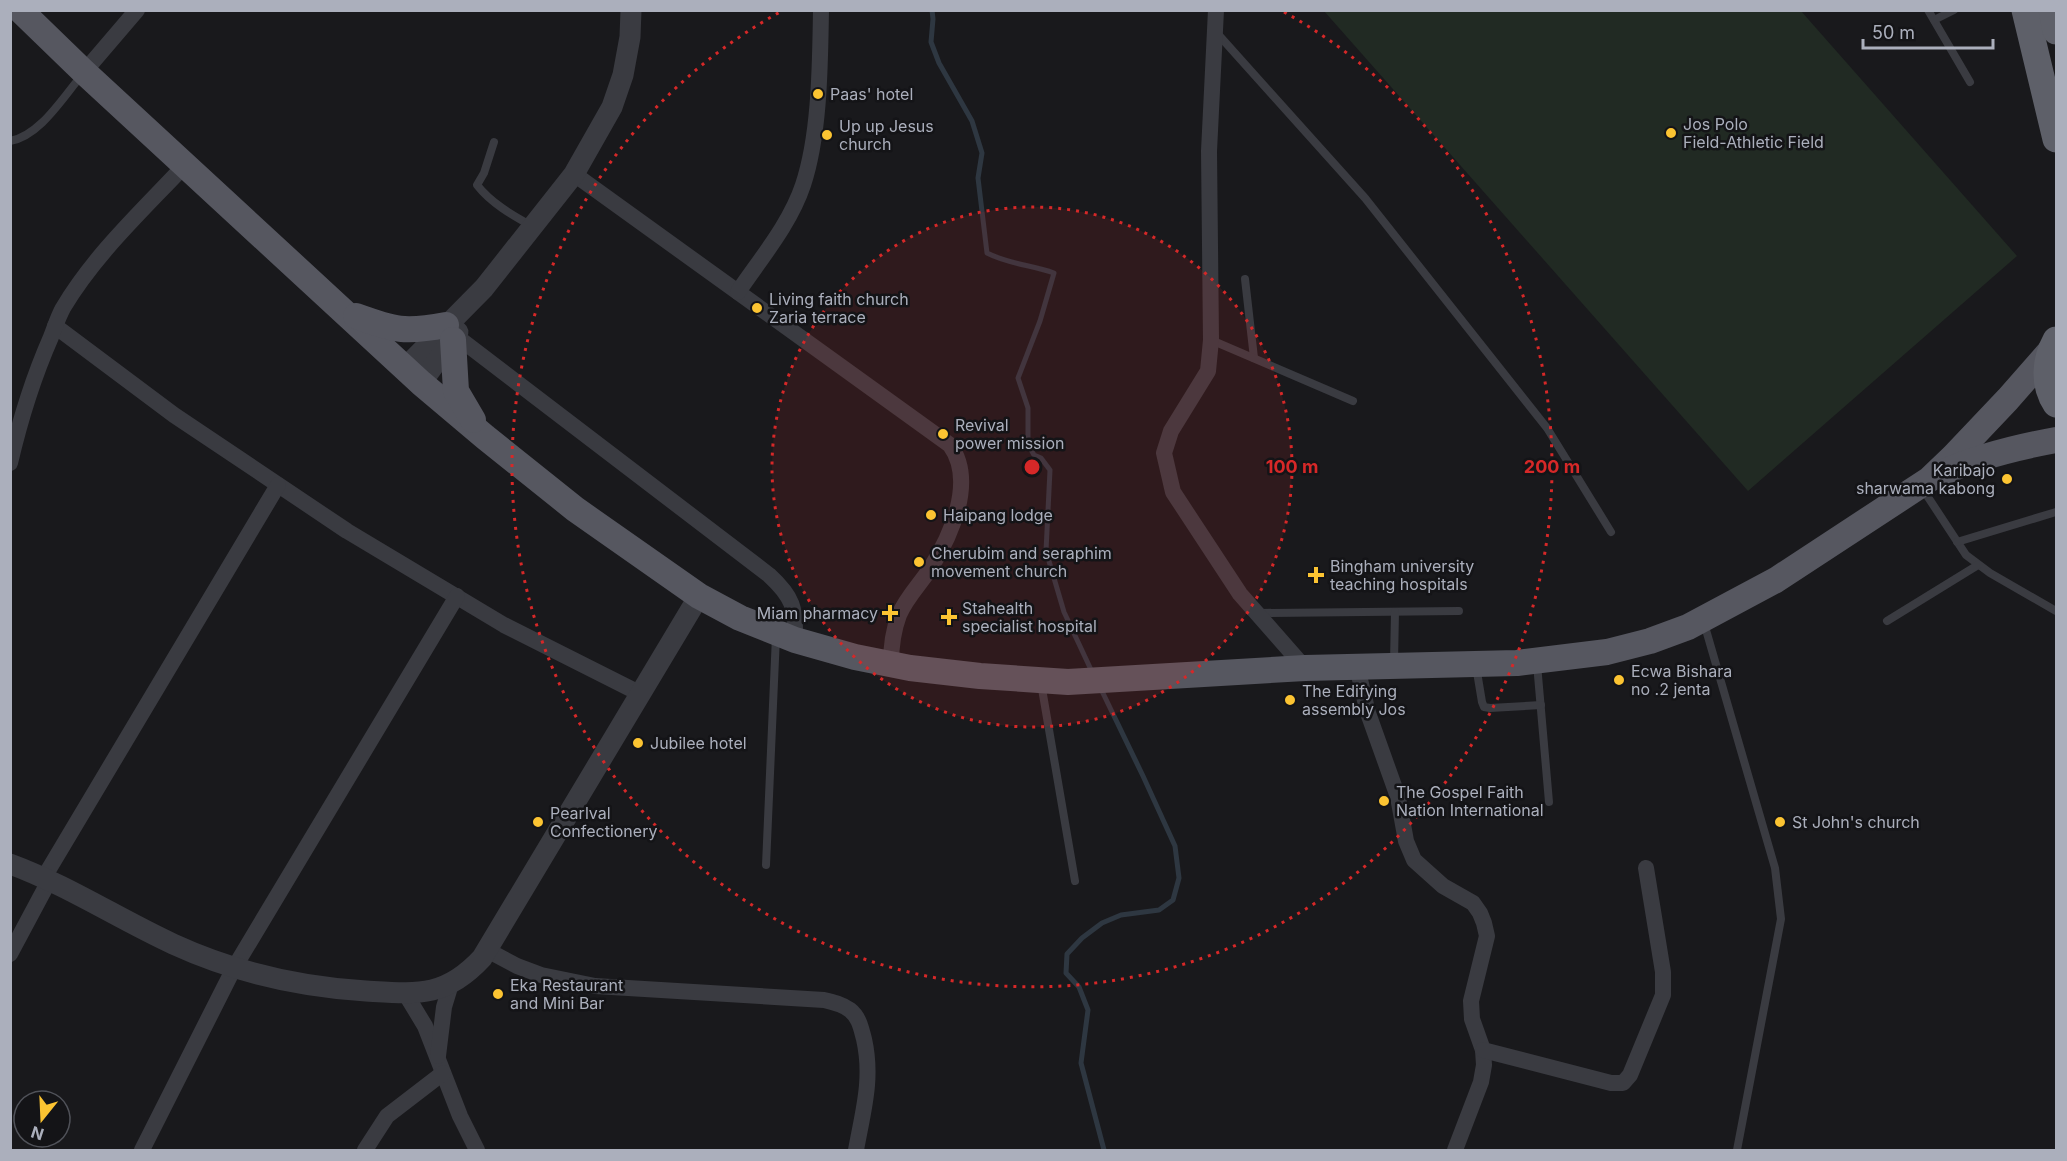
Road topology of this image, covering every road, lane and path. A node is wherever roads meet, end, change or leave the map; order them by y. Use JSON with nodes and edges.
{"nodes":[{"id":1,"x":20,"y":10,"type":"edge"},
{"id":2,"x":137,"y":10,"type":"edge"},
{"id":3,"x":632,"y":10,"type":"edge"},
{"id":4,"x":821,"y":10,"type":"edge"},
{"id":5,"x":1216,"y":10,"type":"edge"},
{"id":6,"x":1928,"y":10,"type":"edge"},
{"id":7,"x":1954,"y":10,"type":"edge"},
{"id":8,"x":2025,"y":10,"type":"edge"},
{"id":9,"x":1935,"y":20,"type":"junction"},
{"id":10,"x":1216,"y":32,"type":"junction"},
{"id":11,"x":84,"y":72,"type":"junction"},
{"id":12,"x":1970,"y":82,"type":"dead end"},
{"id":13,"x":2056,"y":139,"type":"edge"},
{"id":14,"x":10,"y":141,"type":"edge"},
{"id":15,"x":494,"y":142,"type":"dead end"},
{"id":16,"x":185,"y":165,"type":"junction"},
{"id":17,"x":574,"y":174,"type":"junction"},
{"id":18,"x":533,"y":226,"type":"junction"},
{"id":19,"x":1245,"y":279,"type":"dead end"},
{"id":20,"x":738,"y":292,"type":"junction"},
{"id":21,"x":345,"y":312,"type":"junction"},
{"id":22,"x":56,"y":326,"type":"junction"},
{"id":23,"x":452,"y":334,"type":"junction"},
{"id":24,"x":1211,"y":340,"type":"junction"},
{"id":25,"x":2055,"y":342,"type":"edge"},
{"id":26,"x":1254,"y":358,"type":"junction"},
{"id":27,"x":413,"y":375,"type":"junction"},
{"id":28,"x":1353,"y":401,"type":"dead end"},
{"id":29,"x":2056,"y":404,"type":"edge"},
{"id":30,"x":485,"y":437,"type":"junction"},
{"id":31,"x":2056,"y":440,"type":"edge"},
{"id":32,"x":10,"y":463,"type":"edge"},
{"id":33,"x":1925,"y":482,"type":"junction"},
{"id":34,"x":278,"y":485,"type":"junction"},
{"id":35,"x":2056,"y":512,"type":"edge"},
{"id":36,"x":1611,"y":532,"type":"dead end"},
{"id":37,"x":1957,"y":542,"type":"junction"},
{"id":38,"x":1978,"y":565,"type":"junction"},
{"id":39,"x":456,"y":596,"type":"junction"},
{"id":40,"x":699,"y":596,"type":"junction"},
{"id":41,"x":1459,"y":611,"type":"dead end"},
{"id":42,"x":2056,"y":611,"type":"edge"},
{"id":43,"x":1395,"y":612,"type":"junction"},
{"id":44,"x":1257,"y":613,"type":"junction"},
{"id":45,"x":1703,"y":620,"type":"junction"},
{"id":46,"x":1887,"y":621,"type":"dead end"},
{"id":47,"x":786,"y":637,"type":"junction"},
{"id":48,"x":1537,"y":661,"type":"junction"},
{"id":49,"x":891,"y":664,"type":"junction"},
{"id":50,"x":1476,"y":664,"type":"junction"},
{"id":51,"x":1357,"y":666,"type":"junction"},
{"id":52,"x":1394,"y":666,"type":"junction"},
{"id":53,"x":1305,"y":668,"type":"junction"},
{"id":54,"x":1041,"y":680,"type":"junction"},
{"id":55,"x":641,"y":694,"type":"junction"},
{"id":56,"x":1540,"y":705,"type":"junction"},
{"id":57,"x":1549,"y":802,"type":"dead end"},
{"id":58,"x":10,"y":864,"type":"edge"},
{"id":59,"x":766,"y":865,"type":"dead end"},
{"id":60,"x":1646,"y":868,"type":"dead end"},
{"id":61,"x":46,"y":880,"type":"junction"},
{"id":62,"x":1075,"y":881,"type":"dead end"},
{"id":63,"x":487,"y":950,"type":"junction"},
{"id":64,"x":10,"y":954,"type":"edge"},
{"id":65,"x":234,"y":968,"type":"junction"},
{"id":66,"x":451,"y":984,"type":"junction"},
{"id":67,"x":405,"y":993,"type":"junction"},
{"id":68,"x":1483,"y":1050,"type":"junction"},
{"id":69,"x":440,"y":1066,"type":"junction"},
{"id":70,"x":141,"y":1150,"type":"edge"},
{"id":71,"x":365,"y":1150,"type":"edge"},
{"id":72,"x":477,"y":1150,"type":"edge"},
{"id":73,"x":856,"y":1150,"type":"edge"},
{"id":74,"x":1455,"y":1150,"type":"edge"},
{"id":75,"x":1737,"y":1150,"type":"edge"}],
"edges":[{"from":1,"to":11,"type":"main road"},
{"from":2,"to":11,"type":"street"},
{"from":3,"to":17,"type":"street"},
{"from":4,"to":20,"type":"street"},
{"from":5,"to":10,"type":"street"},
{"from":6,"to":9,"type":"lane"},
{"from":7,"to":9,"type":"lane"},
{"from":8,"to":13,"type":"highway"},
{"from":9,"to":12,"type":"lane"},
{"from":10,"to":24,"type":"street"},
{"from":10,"to":36,"type":"lane"},
{"from":11,"to":14,"type":"lane"},
{"from":11,"to":16,"type":"main road"},
{"from":15,"to":18,"type":"lane"},
{"from":16,"to":21,"type":"main road"},
{"from":16,"to":22,"type":"street"},
{"from":17,"to":18,"type":"street"},
{"from":17,"to":20,"type":"street"},
{"from":18,"to":23,"type":"street"},
{"from":19,"to":26,"type":"lane"},
{"from":20,"to":49,"type":"street"},
{"from":21,"to":23,"type":"main road"},
{"from":21,"to":27,"type":"main road"},
{"from":22,"to":32,"type":"street"},
{"from":22,"to":34,"type":"street"},
{"from":23,"to":27,"type":"street"},
{"from":23,"to":30,"type":"main road"},
{"from":23,"to":47,"type":"street"},
{"from":24,"to":26,"type":"lane"},
{"from":24,"to":44,"type":"street"},
{"from":25,"to":29,"type":"highway"},
{"from":25,"to":33,"type":"main road"},
{"from":26,"to":28,"type":"lane"},
{"from":27,"to":30,"type":"main road"},
{"from":30,"to":40,"type":"main road"},
{"from":31,"to":33,"type":"main road"},
{"from":33,"to":37,"type":"lane"},
{"from":33,"to":45,"type":"main road"},
{"from":34,"to":39,"type":"street"},
{"from":34,"to":61,"type":"street"},
{"from":35,"to":37,"type":"lane"},
{"from":37,"to":38,"type":"lane"},
{"from":38,"to":42,"type":"lane"},
{"from":38,"to":46,"type":"lane"},
{"from":39,"to":55,"type":"street"},
{"from":39,"to":65,"type":"street"},
{"from":40,"to":47,"type":"main road"},
{"from":40,"to":55,"type":"street"},
{"from":41,"to":43,"type":"lane"},
{"from":43,"to":44,"type":"lane"},
{"from":43,"to":52,"type":"lane"},
{"from":44,"to":53,"type":"street"},
{"from":45,"to":48,"type":"main road"},
{"from":45,"to":75,"type":"lane"},
{"from":47,"to":49,"type":"main road"},
{"from":47,"to":59,"type":"lane"},
{"from":48,"to":50,"type":"main road"},
{"from":48,"to":56,"type":"lane"},
{"from":49,"to":54,"type":"main road"},
{"from":50,"to":52,"type":"main road"},
{"from":50,"to":56,"type":"lane"},
{"from":51,"to":52,"type":"main road"},
{"from":51,"to":53,"type":"main road"},
{"from":51,"to":68,"type":"street"},
{"from":53,"to":54,"type":"main road"},
{"from":54,"to":62,"type":"lane"},
{"from":55,"to":63,"type":"street"},
{"from":56,"to":57,"type":"lane"},
{"from":58,"to":61,"type":"street"},
{"from":60,"to":68,"type":"street"},
{"from":61,"to":64,"type":"street"},
{"from":61,"to":65,"type":"street"},
{"from":63,"to":66,"type":"street"},
{"from":63,"to":73,"type":"street"},
{"from":65,"to":67,"type":"street"},
{"from":65,"to":70,"type":"street"},
{"from":66,"to":67,"type":"street"},
{"from":66,"to":69,"type":"street"},
{"from":67,"to":69,"type":"street"},
{"from":68,"to":74,"type":"street"},
{"from":69,"to":71,"type":"street"},
{"from":69,"to":72,"type":"street"}]}
